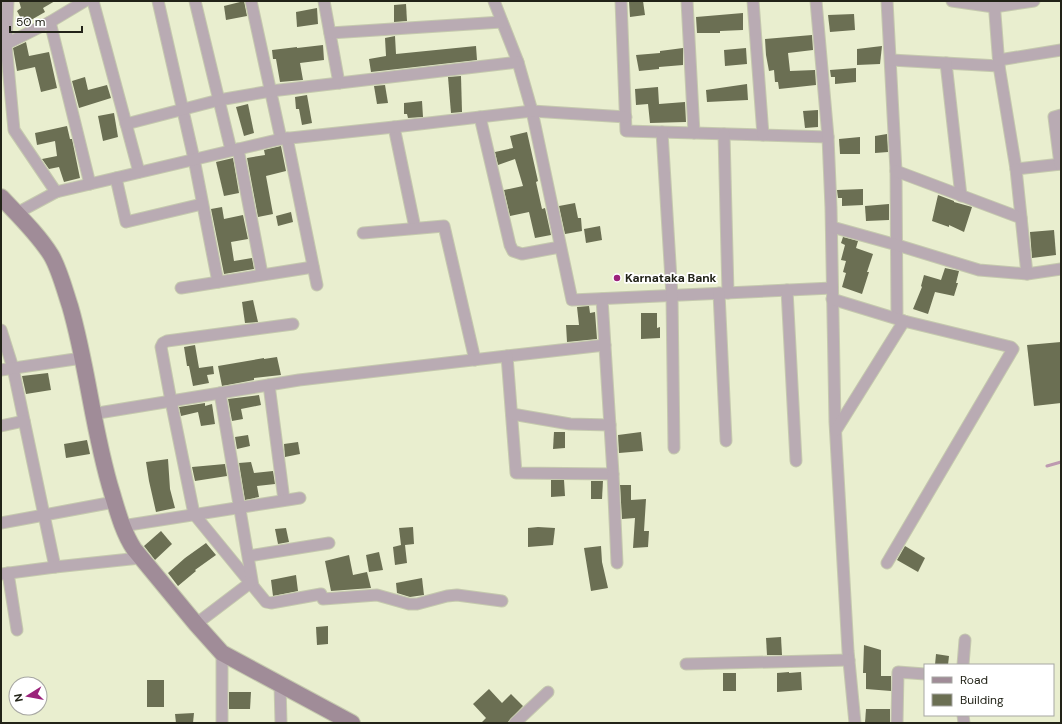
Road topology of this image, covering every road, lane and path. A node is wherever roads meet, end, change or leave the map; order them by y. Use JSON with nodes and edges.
{"nodes":[{"id":1,"x":8,"y":1,"type":"edge"},
{"id":2,"x":85,"y":1,"type":"edge"},
{"id":3,"x":93,"y":1,"type":"edge"},
{"id":4,"x":158,"y":1,"type":"edge"},
{"id":5,"x":195,"y":1,"type":"edge"},
{"id":6,"x":252,"y":1,"type":"edge"},
{"id":7,"x":324,"y":1,"type":"edge"},
{"id":8,"x":494,"y":1,"type":"edge"},
{"id":9,"x":621,"y":1,"type":"edge"},
{"id":10,"x":687,"y":1,"type":"edge"},
{"id":11,"x":753,"y":1,"type":"edge"},
{"id":12,"x":816,"y":1,"type":"edge"},
{"id":13,"x":887,"y":1,"type":"edge"},
{"id":14,"x":952,"y":1,"type":"edge"},
{"id":15,"x":1034,"y":1,"type":"edge"},
{"id":16,"x":994,"y":4,"type":"edge"},
{"id":17,"x":4,"y":12,"type":"edge"},
{"id":18,"x":50,"y":22,"type":"junction"},
{"id":19,"x":502,"y":22,"type":"junction"},
{"id":20,"x":330,"y":33,"type":"junction"},
{"id":21,"x":3,"y":45,"type":"edge"},
{"id":22,"x":1061,"y":50,"type":"edge"},
{"id":23,"x":890,"y":60,"type":"junction"},
{"id":24,"x":518,"y":62,"type":"junction"},
{"id":25,"x":946,"y":63,"type":"junction"},
{"id":26,"x":999,"y":63,"type":"junction"},
{"id":27,"x":339,"y":83,"type":"junction"},
{"id":28,"x":271,"y":91,"type":"junction"},
{"id":29,"x":219,"y":100,"type":"junction"},
{"id":30,"x":182,"y":109,"type":"junction"},
{"id":31,"x":532,"y":111,"type":"junction"},
{"id":32,"x":1061,"y":116,"type":"edge"},
{"id":33,"x":480,"y":118,"type":"junction"},
{"id":34,"x":626,"y":118,"type":"junction"},
{"id":35,"x":126,"y":124,"type":"junction"},
{"id":36,"x":394,"y":127,"type":"junction"},
{"id":37,"x":662,"y":132,"type":"junction"},
{"id":38,"x":694,"y":133,"type":"junction"},
{"id":39,"x":724,"y":134,"type":"junction"},
{"id":40,"x":763,"y":135,"type":"junction"},
{"id":41,"x":828,"y":137,"type":"junction"},
{"id":42,"x":284,"y":138,"type":"junction"},
{"id":43,"x":234,"y":150,"type":"junction"},
{"id":44,"x":194,"y":159,"type":"junction"},
{"id":45,"x":1060,"y":164,"type":"edge"},
{"id":46,"x":1016,"y":169,"type":"junction"},
{"id":47,"x":896,"y":171,"type":"junction"},
{"id":48,"x":139,"y":172,"type":"junction"},
{"id":49,"x":116,"y":178,"type":"junction"},
{"id":50,"x":90,"y":184,"type":"junction"},
{"id":51,"x":56,"y":192,"type":"junction"},
{"id":52,"x":961,"y":196,"type":"junction"},
{"id":53,"x":1,"y":197,"type":"edge"},
{"id":54,"x":202,"y":204,"type":"junction"},
{"id":55,"x":17,"y":213,"type":"junction"},
{"id":56,"x":1021,"y":218,"type":"junction"},
{"id":57,"x":832,"y":227,"type":"junction"},
{"id":58,"x":416,"y":228,"type":"junction"},
{"id":59,"x":364,"y":233,"type":"dead end"},
{"id":60,"x":897,"y":245,"type":"junction"},
{"id":61,"x":560,"y":246,"type":"junction"},
{"id":62,"x":313,"y":267,"type":"junction"},
{"id":63,"x":1061,"y":269,"type":"edge"},
{"id":64,"x":262,"y":274,"type":"junction"},
{"id":65,"x":1027,"y":274,"type":"junction"},
{"id":66,"x":218,"y":282,"type":"junction"},
{"id":67,"x":317,"y":285,"type":"dead end"},
{"id":68,"x":181,"y":288,"type":"dead end"},
{"id":69,"x":787,"y":290,"type":"junction"},
{"id":70,"x":723,"y":293,"type":"junction"},
{"id":71,"x":832,"y":293,"type":"junction"},
{"id":72,"x":672,"y":296,"type":"junction"},
{"id":73,"x":602,"y":299,"type":"junction"},
{"id":74,"x":900,"y":320,"type":"junction"},
{"id":75,"x":293,"y":324,"type":"dead end"},
{"id":76,"x":1,"y":330,"type":"edge"},
{"id":77,"x":605,"y":345,"type":"junction"},
{"id":78,"x":507,"y":356,"type":"junction"},
{"id":79,"x":82,"y":358,"type":"junction"},
{"id":80,"x":475,"y":360,"type":"junction"},
{"id":81,"x":13,"y":368,"type":"junction"},
{"id":82,"x":1,"y":370,"type":"edge"},
{"id":83,"x":269,"y":385,"type":"junction"},
{"id":84,"x":220,"y":393,"type":"junction"},
{"id":85,"x":171,"y":401,"type":"junction"},
{"id":86,"x":92,"y":414,"type":"junction"},
{"id":87,"x":512,"y":414,"type":"junction"},
{"id":88,"x":24,"y":421,"type":"junction"},
{"id":89,"x":610,"y":425,"type":"junction"},
{"id":90,"x":1,"y":426,"type":"edge"},
{"id":91,"x":836,"y":430,"type":"junction"},
{"id":92,"x":726,"y":441,"type":"dead end"},
{"id":93,"x":674,"y":448,"type":"dead end"},
{"id":94,"x":796,"y":461,"type":"dead end"},
{"id":95,"x":613,"y":474,"type":"junction"},
{"id":96,"x":300,"y":498,"type":"dead end"},
{"id":97,"x":284,"y":500,"type":"junction"},
{"id":98,"x":114,"y":502,"type":"junction"},
{"id":99,"x":240,"y":508,"type":"junction"},
{"id":100,"x":194,"y":514,"type":"junction"},
{"id":101,"x":45,"y":516,"type":"junction"},
{"id":102,"x":1,"y":523,"type":"edge"},
{"id":103,"x":122,"y":526,"type":"junction"},
{"id":104,"x":329,"y":543,"type":"dead end"},
{"id":105,"x":248,"y":556,"type":"junction"},
{"id":106,"x":140,"y":558,"type":"junction"},
{"id":107,"x":617,"y":563,"type":"dead end"},
{"id":108,"x":887,"y":563,"type":"dead end"},
{"id":109,"x":55,"y":567,"type":"junction"},
{"id":110,"x":4,"y":574,"type":"edge"},
{"id":111,"x":252,"y":584,"type":"junction"},
{"id":112,"x":502,"y":600,"type":"dead end"},
{"id":113,"x":198,"y":628,"type":"junction"},
{"id":114,"x":17,"y":630,"type":"dead end"},
{"id":115,"x":965,"y":640,"type":"dead end"},
{"id":116,"x":219,"y":651,"type":"junction"},
{"id":117,"x":849,"y":660,"type":"junction"},
{"id":118,"x":686,"y":664,"type":"dead end"},
{"id":119,"x":963,"y":664,"type":"edge"},
{"id":120,"x":924,"y":674,"type":"edge"},
{"id":121,"x":280,"y":684,"type":"junction"},
{"id":122,"x":548,"y":692,"type":"dead end"},
{"id":123,"x":222,"y":723,"type":"edge"},
{"id":124,"x":281,"y":723,"type":"edge"},
{"id":125,"x":352,"y":723,"type":"edge"},
{"id":126,"x":515,"y":723,"type":"edge"},
{"id":127,"x":855,"y":723,"type":"edge"},
{"id":128,"x":897,"y":723,"type":"edge"}],
"edges":[{"from":1,"to":17,"type":"street"},
{"from":2,"to":18,"type":"street"},
{"from":3,"to":35,"type":"street"},
{"from":4,"to":30,"type":"street"},
{"from":5,"to":29,"type":"street"},
{"from":6,"to":28,"type":"street"},
{"from":7,"to":20,"type":"street"},
{"from":8,"to":19,"type":"street"},
{"from":9,"to":34,"type":"street"},
{"from":10,"to":38,"type":"street"},
{"from":11,"to":40,"type":"street"},
{"from":12,"to":41,"type":"street"},
{"from":13,"to":23,"type":"street"},
{"from":14,"to":16,"type":"street"},
{"from":15,"to":16,"type":"street"},
{"from":16,"to":26,"type":"street"},
{"from":17,"to":21,"type":"street"},
{"from":18,"to":21,"type":"street"},
{"from":18,"to":50,"type":"street"},
{"from":19,"to":20,"type":"street"},
{"from":19,"to":24,"type":"street"},
{"from":20,"to":27,"type":"street"},
{"from":21,"to":51,"type":"street"},
{"from":22,"to":26,"type":"street"},
{"from":23,"to":25,"type":"street"},
{"from":23,"to":47,"type":"street"},
{"from":24,"to":27,"type":"street"},
{"from":24,"to":31,"type":"street"},
{"from":25,"to":26,"type":"street"},
{"from":25,"to":52,"type":"street"},
{"from":26,"to":46,"type":"street"},
{"from":27,"to":28,"type":"street"},
{"from":28,"to":29,"type":"street"},
{"from":28,"to":42,"type":"street"},
{"from":29,"to":30,"type":"street"},
{"from":29,"to":43,"type":"street"},
{"from":30,"to":35,"type":"street"},
{"from":30,"to":44,"type":"street"},
{"from":31,"to":33,"type":"street"},
{"from":31,"to":34,"type":"street"},
{"from":31,"to":61,"type":"street"},
{"from":32,"to":45,"type":"street"},
{"from":33,"to":36,"type":"street"},
{"from":33,"to":61,"type":"street"},
{"from":34,"to":37,"type":"street"},
{"from":35,"to":48,"type":"street"},
{"from":36,"to":42,"type":"street"},
{"from":36,"to":58,"type":"street"},
{"from":37,"to":38,"type":"street"},
{"from":37,"to":72,"type":"street"},
{"from":38,"to":39,"type":"street"},
{"from":39,"to":40,"type":"street"},
{"from":39,"to":70,"type":"street"},
{"from":40,"to":41,"type":"street"},
{"from":41,"to":57,"type":"street"},
{"from":42,"to":43,"type":"street"},
{"from":42,"to":62,"type":"street"},
{"from":43,"to":44,"type":"street"},
{"from":43,"to":64,"type":"street"},
{"from":44,"to":48,"type":"street"},
{"from":44,"to":54,"type":"street"},
{"from":45,"to":46,"type":"street"},
{"from":46,"to":56,"type":"street"},
{"from":47,"to":52,"type":"street"},
{"from":47,"to":60,"type":"street"},
{"from":48,"to":49,"type":"street"},
{"from":49,"to":50,"type":"street"},
{"from":49,"to":54,"type":"street"},
{"from":50,"to":51,"type":"street"},
{"from":51,"to":55,"type":"street"},
{"from":52,"to":56,"type":"street"},
{"from":53,"to":55,"type":"street"},
{"from":54,"to":66,"type":"street"},
{"from":55,"to":79,"type":"street"},
{"from":56,"to":65,"type":"street"},
{"from":57,"to":60,"type":"street"},
{"from":57,"to":71,"type":"street"},
{"from":58,"to":59,"type":"street"},
{"from":58,"to":80,"type":"street"},
{"from":60,"to":65,"type":"street"},
{"from":60,"to":74,"type":"street"},
{"from":61,"to":73,"type":"street"},
{"from":62,"to":64,"type":"street"},
{"from":62,"to":67,"type":"street"},
{"from":63,"to":65,"type":"street"},
{"from":64,"to":66,"type":"street"},
{"from":66,"to":68,"type":"street"},
{"from":69,"to":70,"type":"street"},
{"from":69,"to":71,"type":"street"},
{"from":69,"to":94,"type":"street"},
{"from":70,"to":72,"type":"street"},
{"from":70,"to":92,"type":"street"},
{"from":71,"to":74,"type":"street"},
{"from":71,"to":91,"type":"street"},
{"from":72,"to":73,"type":"street"},
{"from":72,"to":93,"type":"street"},
{"from":73,"to":77,"type":"street"},
{"from":74,"to":91,"type":"street"},
{"from":74,"to":108,"type":"street"},
{"from":75,"to":85,"type":"street"},
{"from":76,"to":81,"type":"street"},
{"from":77,"to":78,"type":"street"},
{"from":77,"to":89,"type":"street"},
{"from":78,"to":80,"type":"street"},
{"from":78,"to":87,"type":"street"},
{"from":79,"to":81,"type":"street"},
{"from":79,"to":86,"type":"street"},
{"from":80,"to":83,"type":"street"},
{"from":81,"to":82,"type":"street"},
{"from":81,"to":88,"type":"street"},
{"from":83,"to":84,"type":"street"},
{"from":83,"to":97,"type":"street"},
{"from":84,"to":85,"type":"street"},
{"from":84,"to":99,"type":"street"},
{"from":85,"to":86,"type":"street"},
{"from":85,"to":100,"type":"street"},
{"from":86,"to":98,"type":"street"},
{"from":87,"to":89,"type":"street"},
{"from":87,"to":95,"type":"street"},
{"from":88,"to":90,"type":"street"},
{"from":88,"to":101,"type":"street"},
{"from":89,"to":95,"type":"street"},
{"from":91,"to":117,"type":"street"},
{"from":95,"to":107,"type":"street"},
{"from":96,"to":97,"type":"street"},
{"from":97,"to":99,"type":"street"},
{"from":98,"to":101,"type":"street"},
{"from":98,"to":103,"type":"street"},
{"from":99,"to":100,"type":"street"},
{"from":99,"to":105,"type":"street"},
{"from":100,"to":103,"type":"street"},
{"from":100,"to":111,"type":"street"},
{"from":101,"to":102,"type":"street"},
{"from":101,"to":109,"type":"street"},
{"from":103,"to":106,"type":"street"},
{"from":104,"to":105,"type":"street"},
{"from":105,"to":111,"type":"street"},
{"from":106,"to":109,"type":"street"},
{"from":106,"to":113,"type":"street"},
{"from":109,"to":110,"type":"street"},
{"from":110,"to":114,"type":"street"},
{"from":111,"to":112,"type":"street"},
{"from":111,"to":113,"type":"street"},
{"from":113,"to":116,"type":"street"},
{"from":115,"to":119,"type":"street"},
{"from":116,"to":121,"type":"street"},
{"from":116,"to":123,"type":"street"},
{"from":117,"to":118,"type":"street"},
{"from":117,"to":127,"type":"street"},
{"from":120,"to":128,"type":"street"},
{"from":121,"to":124,"type":"street"},
{"from":121,"to":125,"type":"street"},
{"from":122,"to":126,"type":"street"}]}
